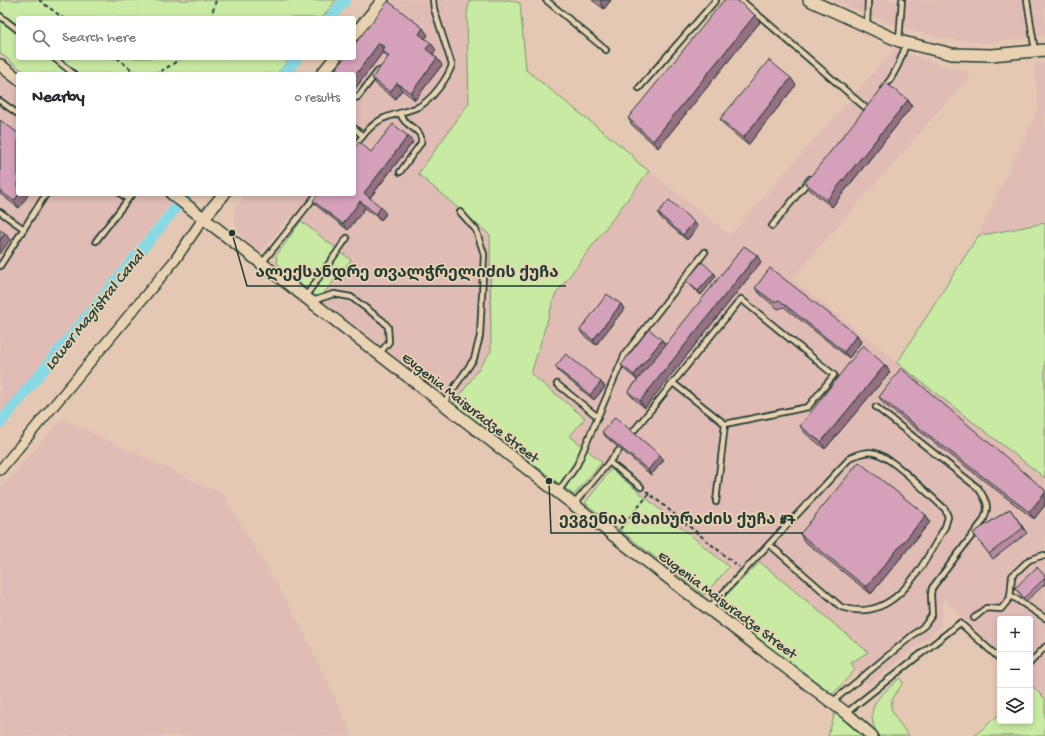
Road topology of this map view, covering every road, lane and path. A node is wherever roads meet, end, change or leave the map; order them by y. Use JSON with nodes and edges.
{"nodes":[{"id":1,"x":39,"y":0,"type":"edge"},
{"id":2,"x":216,"y":0,"type":"edge"},
{"id":3,"x":382,"y":0,"type":"edge"},
{"id":4,"x":433,"y":0,"type":"edge"},
{"id":5,"x":546,"y":0,"type":"edge"},
{"id":6,"x":716,"y":0,"type":"edge"},
{"id":7,"x":741,"y":0,"type":"edge"},
{"id":8,"x":809,"y":0,"type":"edge"},
{"id":9,"x":868,"y":0,"type":"edge"},
{"id":10,"x":902,"y":0,"type":"edge"},
{"id":11,"x":1027,"y":0,"type":"edge"},
{"id":12,"x":0,"y":16,"type":"edge"},
{"id":13,"x":60,"y":16,"type":"edge"},
{"id":14,"x":212,"y":16,"type":"edge"},
{"id":15,"x":867,"y":26,"type":"junction"},
{"id":16,"x":16,"y":28,"type":"edge"},
{"id":17,"x":356,"y":32,"type":"edge"},
{"id":18,"x":903,"y":42,"type":"junction"},
{"id":19,"x":606,"y":50,"type":"dead end"},
{"id":20,"x":1040,"y":50,"type":"edge"},
{"id":21,"x":56,"y":60,"type":"edge"},
{"id":22,"x":120,"y":60,"type":"edge"},
{"id":23,"x":178,"y":60,"type":"edge"},
{"id":24,"x":333,"y":60,"type":"edge"},
{"id":25,"x":0,"y":65,"type":"edge"},
{"id":26,"x":381,"y":67,"type":"edge"},
{"id":27,"x":72,"y":72,"type":"edge"},
{"id":28,"x":136,"y":72,"type":"edge"},
{"id":29,"x":159,"y":72,"type":"edge"},
{"id":30,"x":324,"y":72,"type":"edge"},
{"id":31,"x":16,"y":77,"type":"edge"},
{"id":32,"x":639,"y":88,"type":"dead end"},
{"id":33,"x":880,"y":93,"type":"edge"},
{"id":34,"x":356,"y":98,"type":"edge"},
{"id":35,"x":0,"y":101,"type":"edge"},
{"id":36,"x":871,"y":104,"type":"edge"},
{"id":37,"x":867,"y":109,"type":"junction"},
{"id":38,"x":16,"y":113,"type":"edge"},
{"id":39,"x":400,"y":113,"type":"junction"},
{"id":40,"x":862,"y":115,"type":"edge"},
{"id":41,"x":356,"y":130,"type":"edge"},
{"id":42,"x":363,"y":136,"type":"junction"},
{"id":43,"x":356,"y":145,"type":"edge"},
{"id":44,"x":400,"y":172,"type":"dead end"},
{"id":45,"x":812,"y":177,"type":"edge"},
{"id":46,"x":45,"y":196,"type":"edge"},
{"id":47,"x":124,"y":196,"type":"edge"},
{"id":48,"x":130,"y":196,"type":"edge"},
{"id":49,"x":174,"y":196,"type":"edge"},
{"id":50,"x":222,"y":196,"type":"edge"},
{"id":51,"x":315,"y":196,"type":"edge"},
{"id":52,"x":128,"y":199,"type":"junction"},
{"id":53,"x":0,"y":212,"type":"edge"},
{"id":54,"x":460,"y":212,"type":"dead end"},
{"id":55,"x":203,"y":219,"type":"junction"},
{"id":56,"x":772,"y":226,"type":"dead end"},
{"id":57,"x":24,"y":229,"type":"junction"},
{"id":58,"x":347,"y":238,"type":"dead end"},
{"id":59,"x":96,"y":241,"type":"dead end"},
{"id":60,"x":705,"y":252,"type":"dead end"},
{"id":61,"x":262,"y":263,"type":"junction"},
{"id":62,"x":0,"y":266,"type":"edge"},
{"id":63,"x":308,"y":299,"type":"junction"},
{"id":64,"x":378,"y":354,"type":"junction"},
{"id":65,"x":673,"y":382,"type":"junction"},
{"id":66,"x":557,"y":384,"type":"dead end"},
{"id":67,"x":443,"y":404,"type":"junction"},
{"id":68,"x":876,"y":407,"type":"dead end"},
{"id":69,"x":598,"y":417,"type":"junction"},
{"id":70,"x":725,"y":424,"type":"junction"},
{"id":71,"x":632,"y":433,"type":"edge"},
{"id":72,"x":620,"y":449,"type":"edge"},
{"id":73,"x":609,"y":462,"type":"junction"},
{"id":74,"x":0,"y":470,"type":"edge"},
{"id":75,"x":641,"y":487,"type":"joint"},
{"id":76,"x":558,"y":492,"type":"junction"},
{"id":77,"x":649,"y":494,"type":"junction"},
{"id":78,"x":716,"y":502,"type":"dead end"},
{"id":79,"x":574,"y":504,"type":"junction"},
{"id":80,"x":614,"y":536,"type":"junction"},
{"id":81,"x":770,"y":544,"type":"junction"},
{"id":82,"x":1045,"y":556,"type":"edge"},
{"id":83,"x":745,"y":571,"type":"junction"},
{"id":84,"x":1010,"y":595,"type":"junction"},
{"id":85,"x":708,"y":609,"type":"junction"},
{"id":86,"x":974,"y":618,"type":"dead end"},
{"id":87,"x":1045,"y":618,"type":"edge"},
{"id":88,"x":1045,"y":647,"type":"edge"},
{"id":89,"x":997,"y":656,"type":"edge"},
{"id":90,"x":1033,"y":660,"type":"edge"},
{"id":91,"x":832,"y":702,"type":"junction"},
{"id":92,"x":846,"y":713,"type":"junction"},
{"id":93,"x":872,"y":736,"type":"edge"}],
"edges":[{"from":1,"to":13,"type":"path"},
{"from":2,"to":14,"type":"path"},
{"from":3,"to":17,"type":"street"},
{"from":4,"to":39,"type":"lane"},
{"from":5,"to":19,"type":"lane"},
{"from":6,"to":32,"type":"lane"},
{"from":7,"to":37,"type":"lane"},
{"from":8,"to":15,"type":"street"},
{"from":9,"to":15,"type":"lane"},
{"from":10,"to":18,"type":"lane"},
{"from":11,"to":20,"type":"lane"},
{"from":12,"to":16,"type":"lane"},
{"from":15,"to":18,"type":"street"},
{"from":18,"to":20,"type":"street"},
{"from":18,"to":33,"type":"lane"},
{"from":21,"to":27,"type":"lane"},
{"from":22,"to":28,"type":"path"},
{"from":23,"to":29,"type":"path"},
{"from":24,"to":30,"type":"street"},
{"from":25,"to":31,"type":"street"},
{"from":26,"to":34,"type":"lane"},
{"from":35,"to":38,"type":"lane"},
{"from":36,"to":37,"type":"lane"},
{"from":37,"to":40,"type":"lane"},
{"from":39,"to":42,"type":"lane"},
{"from":39,"to":44,"type":"lane"},
{"from":41,"to":42,"type":"lane"},
{"from":42,"to":43,"type":"lane"},
{"from":45,"to":56,"type":"lane"},
{"from":46,"to":57,"type":"lane"},
{"from":47,"to":52,"type":"lane"},
{"from":48,"to":52,"type":"lane"},
{"from":49,"to":55,"type":"street","name":"Evgenia Maisuradze Street"},
{"from":50,"to":55,"type":"street"},
{"from":51,"to":61,"type":"lane"},
{"from":52,"to":59,"type":"lane"},
{"from":53,"to":57,"type":"lane"},
{"from":54,"to":67,"type":"lane"},
{"from":55,"to":61,"type":"street","name":"Evgenia Maisuradze Street"},
{"from":55,"to":74,"type":"street"},
{"from":57,"to":62,"type":"lane"},
{"from":58,"to":63,"type":"lane"},
{"from":60,"to":69,"type":"lane"},
{"from":61,"to":63,"type":"street","name":"Evgenia Maisuradze Street"},
{"from":63,"to":64,"type":"street","name":"Evgenia Maisuradze Street"},
{"from":63,"to":64,"type":"lane"},
{"from":64,"to":67,"type":"street","name":"Evgenia Maisuradze Street"},
{"from":65,"to":70,"type":"lane"},
{"from":65,"to":70,"type":"lane"},
{"from":65,"to":71,"type":"lane"},
{"from":66,"to":69,"type":"lane"},
{"from":67,"to":76,"type":"street","name":"Evgenia Maisuradze Street"},
{"from":68,"to":91,"type":"lane"},
{"from":69,"to":76,"type":"lane"},
{"from":70,"to":78,"type":"lane"},
{"from":72,"to":73,"type":"lane"},
{"from":73,"to":75,"type":"lane"},
{"from":73,"to":79,"type":"lane"},
{"from":75,"to":77,"type":"path"},
{"from":76,"to":79,"type":"street","name":"Evgenia Maisuradze Street"},
{"from":77,"to":80,"type":"path"},
{"from":77,"to":83,"type":"path"},
{"from":79,"to":80,"type":"street","name":"Evgenia Maisuradze Street"},
{"from":80,"to":85,"type":"street","name":"Evgenia Maisuradze Street"},
{"from":81,"to":81,"type":"lane"},
{"from":81,"to":83,"type":"lane"},
{"from":82,"to":84,"type":"lane"},
{"from":83,"to":85,"type":"lane"},
{"from":84,"to":86,"type":"lane"},
{"from":84,"to":87,"type":"lane"},
{"from":85,"to":91,"type":"street","name":"Evgenia Maisuradze Street"},
{"from":88,"to":90,"type":"lane"},
{"from":89,"to":92,"type":"lane"},
{"from":91,"to":92,"type":"street","name":"Evgenia Maisuradze Street"},
{"from":92,"to":93,"type":"street","name":"Evgenia Maisuradze Street"}]}
